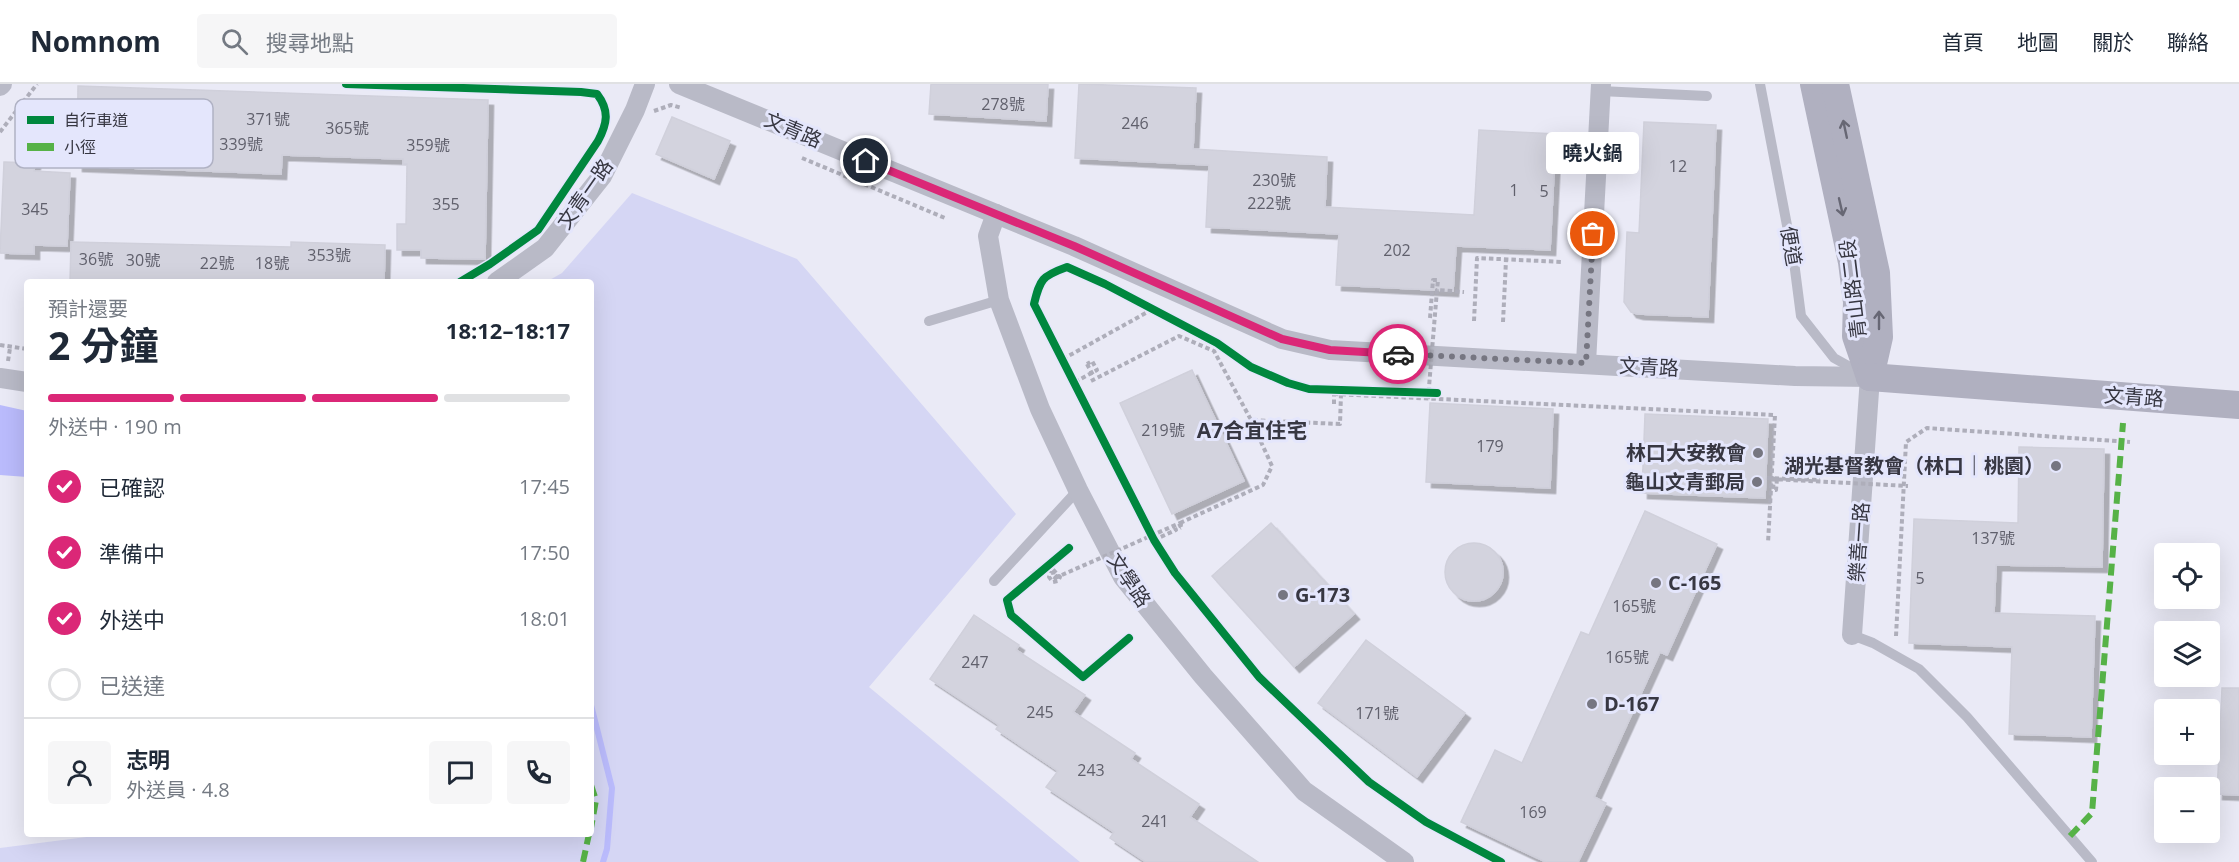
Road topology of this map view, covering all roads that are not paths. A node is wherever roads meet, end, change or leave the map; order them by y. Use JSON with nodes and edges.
{"nodes":[{"id":1,"x":645,"y":84,"type":"edge"},
{"id":2,"x":679,"y":84,"type":"edge"},
{"id":3,"x":1760,"y":84,"type":"edge"},
{"id":4,"x":1814,"y":84,"type":"edge"},
{"id":5,"x":1835,"y":84,"type":"edge"},
{"id":6,"x":1600,"y":88,"type":"edge"},
{"id":7,"x":1707,"y":96,"type":"dead end"},
{"id":8,"x":996,"y":214,"type":"junction"},
{"id":9,"x":494,"y":273,"type":"edge"},
{"id":10,"x":999,"y":300,"type":"junction"},
{"id":11,"x":929,"y":321,"type":"dead end"},
{"id":12,"x":1586,"y":363,"type":"junction"},
{"id":13,"x":3,"y":372,"type":"edge"},
{"id":14,"x":1870,"y":378,"type":"junction"},
{"id":15,"x":24,"y":381,"type":"edge"},
{"id":16,"x":2239,"y":405,"type":"edge"},
{"id":17,"x":1078,"y":490,"type":"junction"},
{"id":18,"x":994,"y":581,"type":"dead end"},
{"id":19,"x":1852,"y":635,"type":"joint"},
{"id":20,"x":1404,"y":862,"type":"edge"},
{"id":21,"x":2092,"y":862,"type":"edge"}],
"edges":[{"from":1,"to":9,"type":"street","name":"文青一路"},
{"from":2,"to":8,"type":"street","name":"文青路"},
{"from":3,"to":14,"type":"lane","name":"便道"},
{"from":4,"to":14,"type":"street","name":"青山路二段","one_way":true},
{"from":14,"to":5,"type":"street","name":"青山路二段","one_way":true},
{"from":6,"to":7,"type":"lane"},
{"from":6,"to":12,"type":"street"},
{"from":8,"to":10,"type":"street","name":"文學路"},
{"from":8,"to":12,"type":"street","name":"文青路"},
{"from":10,"to":11,"type":"lane"},
{"from":10,"to":17,"type":"street","name":"文學路"},
{"from":12,"to":14,"type":"street","name":"文青路"},
{"from":13,"to":15,"type":"street"},
{"from":14,"to":16,"type":"street","name":"文青路"},
{"from":14,"to":19,"type":"street","name":"樂善一路"},
{"from":17,"to":18,"type":"lane"},
{"from":17,"to":20,"type":"street","name":"文學路"},
{"from":19,"to":21,"type":"lane"}]}
